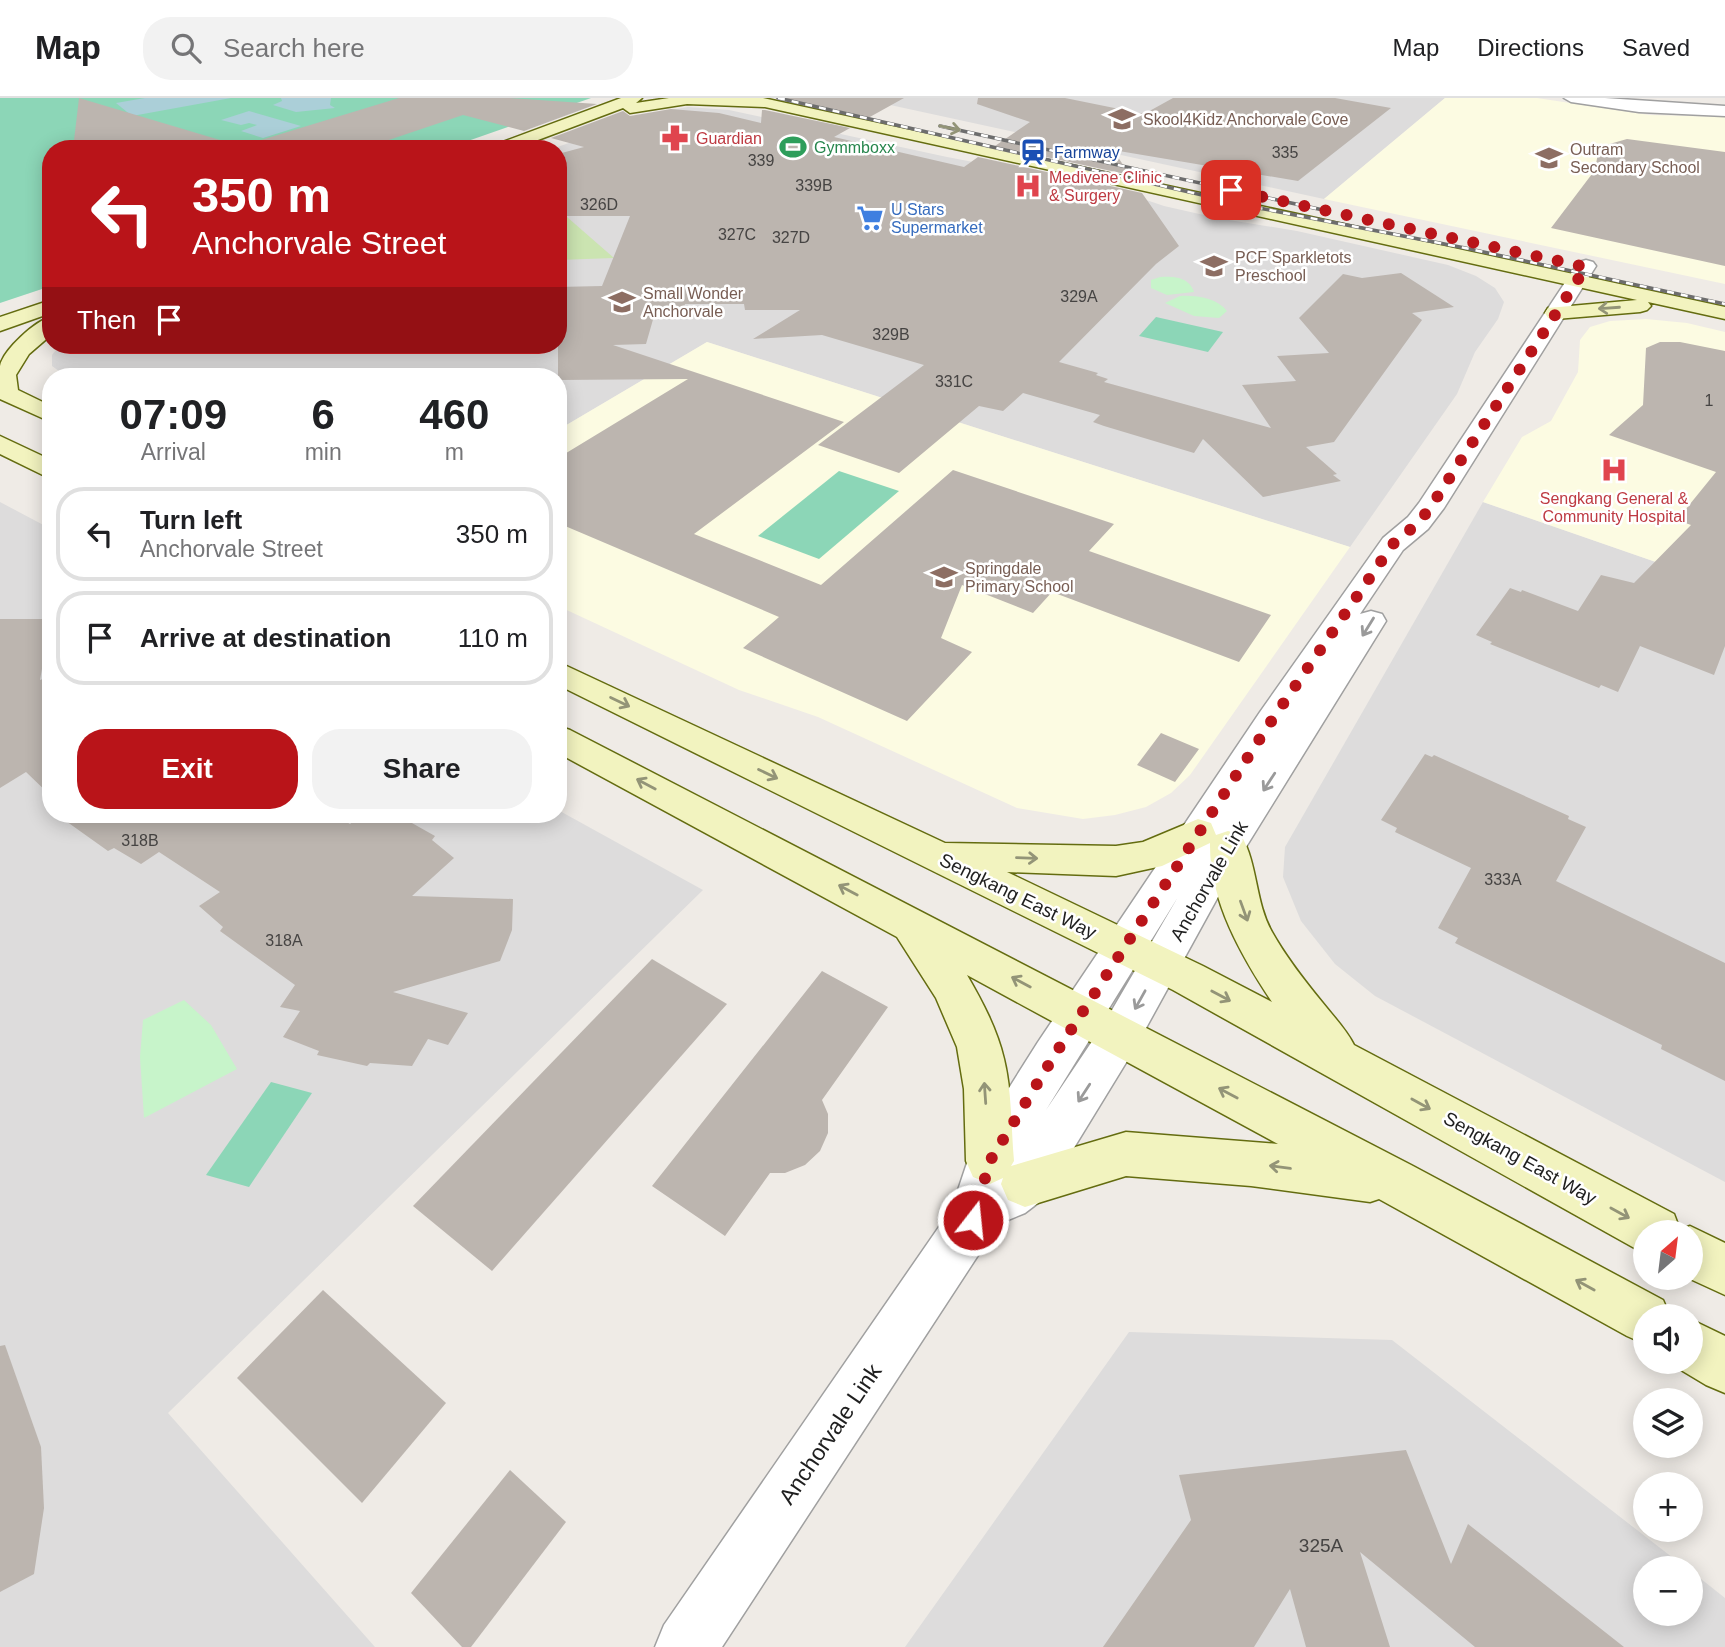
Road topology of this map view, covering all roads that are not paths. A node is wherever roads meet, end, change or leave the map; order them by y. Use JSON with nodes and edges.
{"nodes":[{"id":1,"x":654,"y":98,"type":"edge"},
{"id":2,"x":743,"y":98,"type":"edge"},
{"id":3,"x":812,"y":98,"type":"edge"},
{"id":4,"x":1571,"y":98,"type":"edge"},
{"id":5,"x":631,"y":101,"type":"edge"},
{"id":6,"x":765,"y":103,"type":"junction"},
{"id":7,"x":1725,"y":111,"type":"edge"},
{"id":8,"x":523,"y":140,"type":"edge"},
{"id":9,"x":539,"y":140,"type":"edge"},
{"id":10,"x":1467,"y":256,"type":"junction"},
{"id":11,"x":1582,"y":273,"type":"junction"},
{"id":12,"x":1725,"y":297,"type":"edge"},
{"id":13,"x":42,"y":306,"type":"edge"},
{"id":14,"x":1543,"y":307,"type":"junction"},
{"id":15,"x":42,"y":308,"type":"edge"},
{"id":16,"x":0,"y":312,"type":"edge"},
{"id":17,"x":1725,"y":315,"type":"edge"},
{"id":18,"x":0,"y":324,"type":"edge"},
{"id":19,"x":42,"y":324,"type":"edge"},
{"id":20,"x":42,"y":330,"type":"edge"},
{"id":21,"x":0,"y":337,"type":"edge"},
{"id":22,"x":3,"y":391,"type":"edge"},
{"id":23,"x":42,"y":410,"type":"edge"},
{"id":24,"x":0,"y":444,"type":"edge"},
{"id":25,"x":42,"y":466,"type":"edge"},
{"id":26,"x":567,"y":676,"type":"edge"},
{"id":27,"x":567,"y":743,"type":"edge"},
{"id":28,"x":1213,"y":839,"type":"junction"},
{"id":29,"x":934,"y":855,"type":"junction"},
{"id":30,"x":908,"y":922,"type":"junction"},
{"id":31,"x":1142,"y":957,"type":"junction"},
{"id":32,"x":1081,"y":1014,"type":"junction"},
{"id":33,"x":1120,"y":1035,"type":"junction"},
{"id":34,"x":1343,"y":1061,"type":"junction"},
{"id":35,"x":1007,"y":1172,"type":"junction"},
{"id":36,"x":1396,"y":1182,"type":"junction"},
{"id":37,"x":1634,"y":1220,"type":"edge"},
{"id":38,"x":1703,"y":1258,"type":"edge"},
{"id":39,"x":1725,"y":1270,"type":"edge"},
{"id":40,"x":1633,"y":1311,"type":"edge"},
{"id":41,"x":1703,"y":1353,"type":"edge"},
{"id":42,"x":1725,"y":1366,"type":"edge"},
{"id":43,"x":686,"y":1647,"type":"edge"}],
"edges":[{"from":1,"to":5,"type":"street"},
{"from":2,"to":6,"type":"street"},
{"from":3,"to":11,"type":"street","one_way":true},
{"from":4,"to":7,"type":"street"},
{"from":5,"to":6,"type":"street"},
{"from":5,"to":8,"type":"street"},
{"from":5,"to":9,"type":"street"},
{"from":6,"to":10,"type":"street"},
{"from":10,"to":11,"type":"street"},
{"from":10,"to":14,"type":"street"},
{"from":11,"to":12,"type":"street"},
{"from":11,"to":14,"type":"street","name":"Anchorvale Link"},
{"from":11,"to":17,"type":"street"},
{"from":13,"to":16,"type":"street"},
{"from":17,"to":14,"type":"street","one_way":true},
{"from":14,"to":28,"type":"street","name":"Anchorvale Link"},
{"from":15,"to":18,"type":"street"},
{"from":19,"to":21,"type":"street"},
{"from":20,"to":22,"type":"street"},
{"from":22,"to":23,"type":"street"},
{"from":24,"to":25,"type":"street"},
{"from":26,"to":29,"type":"street","name":"Sengkang East Way","one_way":true},
{"from":30,"to":27,"type":"street","one_way":true},
{"from":29,"to":28,"type":"street","one_way":true},
{"from":28,"to":31,"type":"street","name":"Anchorvale Link"},
{"from":28,"to":34,"type":"street","one_way":true},
{"from":29,"to":31,"type":"street","name":"Sengkang East Way"},
{"from":32,"to":30,"type":"street","one_way":true},
{"from":35,"to":30,"type":"street","one_way":true},
{"from":31,"to":32,"type":"street","name":"Anchorvale Link"},
{"from":31,"to":33,"type":"street","name":"Anchorvale Link","one_way":true},
{"from":31,"to":34,"type":"street","name":"Sengkang East Way","one_way":true},
{"from":32,"to":33,"type":"street"},
{"from":32,"to":35,"type":"street","name":"Anchorvale Link"},
{"from":33,"to":35,"type":"street","name":"Anchorvale Link","one_way":true},
{"from":36,"to":33,"type":"street","one_way":true},
{"from":34,"to":37,"type":"street","name":"Sengkang East Way","one_way":true},
{"from":36,"to":35,"type":"street","one_way":true},
{"from":35,"to":43,"type":"street","name":"Anchorvale Link"},
{"from":40,"to":36,"type":"street","one_way":true},
{"from":38,"to":39,"type":"street"},
{"from":41,"to":42,"type":"street"}]}
